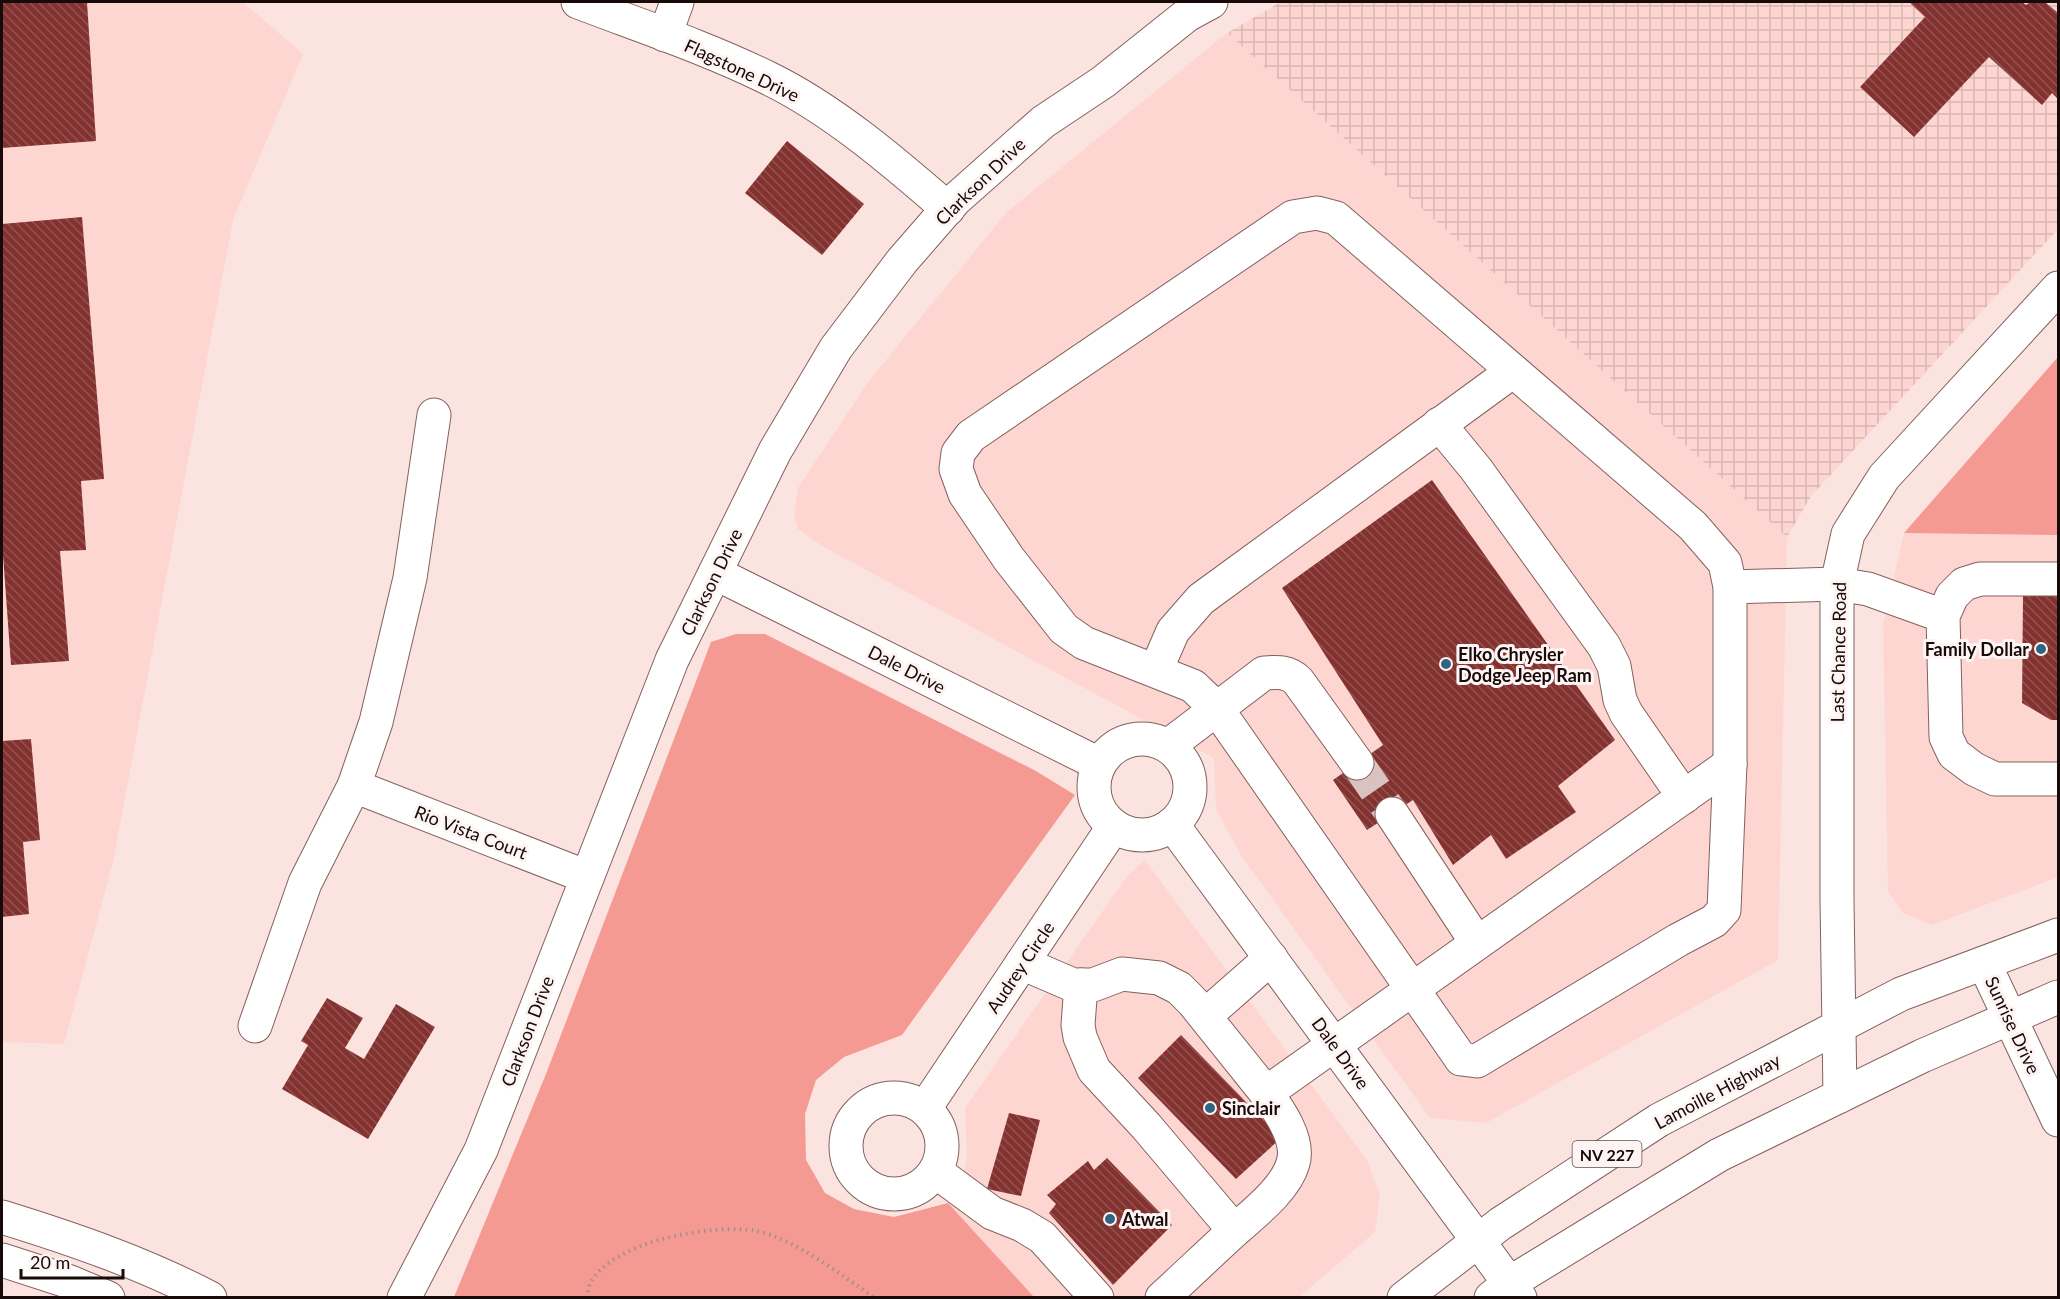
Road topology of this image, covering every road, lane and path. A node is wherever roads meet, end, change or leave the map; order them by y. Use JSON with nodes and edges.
{"nodes":[{"id":1,"x":578,"y":2,"type":"edge"},
{"id":2,"x":677,"y":2,"type":"edge"},
{"id":3,"x":1211,"y":2,"type":"edge"},
{"id":4,"x":665,"y":35,"type":"junction"},
{"id":5,"x":948,"y":209,"type":"junction"},
{"id":6,"x":2058,"y":288,"type":"edge"},
{"id":7,"x":1513,"y":371,"type":"junction"},
{"id":8,"x":434,"y":415,"type":"dead end"},
{"id":9,"x":1439,"y":424,"type":"junction"},
{"id":10,"x":715,"y":573,"type":"junction"},
{"id":11,"x":2058,"y":579,"type":"edge"},
{"id":12,"x":1837,"y":584,"type":"junction"},
{"id":13,"x":1730,"y":587,"type":"junction"},
{"id":14,"x":1943,"y":616,"type":"junction"},
{"id":15,"x":1156,"y":670,"type":"junction"},
{"id":16,"x":1216,"y":709,"type":"junction"},
{"id":17,"x":1168,"y":746,"type":"junction"},
{"id":18,"x":1358,"y":763,"type":"tunnel mouth"},
{"id":19,"x":1099,"y":764,"type":"junction"},
{"id":20,"x":1730,"y":764,"type":"junction"},
{"id":21,"x":2058,"y":779,"type":"edge"},
{"id":22,"x":354,"y":786,"type":"junction"},
{"id":23,"x":1684,"y":797,"type":"junction"},
{"id":24,"x":1392,"y":814,"type":"tunnel mouth"},
{"id":25,"x":1172,"y":824,"type":"junction"},
{"id":26,"x":1114,"y":826,"type":"junction"},
{"id":27,"x":587,"y":877,"type":"junction"},
{"id":28,"x":2058,"y":935,"type":"edge"},
{"id":29,"x":1478,"y":943,"type":"junction"},
{"id":30,"x":1271,"y":958,"type":"junction"},
{"id":31,"x":1022,"y":963,"type":"junction"},
{"id":32,"x":1984,"y":963,"type":"junction"},
{"id":33,"x":1081,"y":985,"type":"junction"},
{"id":34,"x":1413,"y":989,"type":"junction"},
{"id":35,"x":2058,"y":997,"type":"edge"},
{"id":36,"x":1205,"y":1016,"type":"junction"},
{"id":37,"x":2010,"y":1018,"type":"junction"},
{"id":38,"x":255,"y":1026,"type":"dead end"},
{"id":39,"x":1839,"y":1026,"type":"junction"},
{"id":40,"x":1335,"y":1044,"type":"junction"},
{"id":41,"x":1266,"y":1093,"type":"junction"},
{"id":42,"x":1840,"y":1096,"type":"junction"},
{"id":43,"x":925,"y":1108,"type":"junction"},
{"id":44,"x":2058,"y":1120,"type":"edge"},
{"id":45,"x":935,"y":1171,"type":"junction"},
{"id":46,"x":2,"y":1217,"type":"edge"},
{"id":47,"x":1234,"y":1230,"type":"junction"},
{"id":48,"x":1478,"y":1241,"type":"junction"},
{"id":49,"x":2,"y":1260,"type":"edge"},
{"id":50,"x":1506,"y":1293,"type":"edge"},
{"id":51,"x":108,"y":1298,"type":"edge"},
{"id":52,"x":210,"y":1298,"type":"edge"},
{"id":53,"x":404,"y":1298,"type":"edge"},
{"id":54,"x":587,"y":1298,"type":"edge"},
{"id":55,"x":875,"y":1298,"type":"edge"},
{"id":56,"x":1097,"y":1298,"type":"edge"},
{"id":57,"x":1162,"y":1298,"type":"edge"},
{"id":58,"x":1404,"y":1298,"type":"edge"}],
"edges":[{"from":1,"to":4,"type":"street","name":"Flagstone Drive"},
{"from":2,"to":4,"type":"street"},
{"from":3,"to":5,"type":"street","name":"Clarkson Drive"},
{"from":4,"to":5,"type":"street","name":"Flagstone Drive"},
{"from":5,"to":10,"type":"street","name":"Clarkson Drive"},
{"from":6,"to":12,"type":"street","name":"Last Chance Road"},
{"from":7,"to":9,"type":"street"},
{"from":7,"to":13,"type":"street"},
{"from":7,"to":15,"type":"street"},
{"from":8,"to":22,"type":"street"},
{"from":9,"to":15,"type":"street"},
{"from":9,"to":23,"type":"street"},
{"from":10,"to":19,"type":"street","name":"Dale Drive"},
{"from":10,"to":27,"type":"street","name":"Clarkson Drive"},
{"from":11,"to":14,"type":"street"},
{"from":12,"to":13,"type":"street"},
{"from":12,"to":14,"type":"street"},
{"from":12,"to":39,"type":"street","name":"Last Chance Road"},
{"from":13,"to":20,"type":"street"},
{"from":14,"to":21,"type":"street"},
{"from":15,"to":16,"type":"street"},
{"from":16,"to":17,"type":"street"},
{"from":16,"to":18,"type":"street"},
{"from":16,"to":34,"type":"street"},
{"from":17,"to":19,"type":"street"},
{"from":17,"to":25,"type":"street"},
{"from":19,"to":26,"type":"street"},
{"from":20,"to":23,"type":"street"},
{"from":20,"to":34,"type":"street"},
{"from":22,"to":27,"type":"street","name":"Rio Vista Court"},
{"from":22,"to":38,"type":"street"},
{"from":23,"to":29,"type":"street"},
{"from":24,"to":29,"type":"street"},
{"from":25,"to":26,"type":"street"},
{"from":25,"to":30,"type":"street","name":"Dale Drive"},
{"from":26,"to":31,"type":"street","name":"Audrey Circle"},
{"from":27,"to":53,"type":"street","name":"Clarkson Drive"},
{"from":28,"to":32,"type":"street","name":"Lamoille Highway","number":"NV 227"},
{"from":29,"to":34,"type":"street"},
{"from":30,"to":36,"type":"street"},
{"from":30,"to":40,"type":"street","name":"Dale Drive"},
{"from":31,"to":33,"type":"street"},
{"from":31,"to":43,"type":"street","name":"Audrey Circle"},
{"from":32,"to":37,"type":"street","name":"Sunrise Drive"},
{"from":32,"to":39,"type":"street","name":"Lamoille Highway","number":"NV 227"},
{"from":33,"to":36,"type":"street"},
{"from":33,"to":47,"type":"street"},
{"from":34,"to":40,"type":"street"},
{"from":35,"to":37,"type":"street"},
{"from":36,"to":41,"type":"street"},
{"from":37,"to":42,"type":"street"},
{"from":37,"to":44,"type":"street","name":"Sunrise Drive"},
{"from":39,"to":42,"type":"street","name":"Last Chance Road"},
{"from":39,"to":48,"type":"street","name":"Lamoille Highway","number":"NV 227"},
{"from":40,"to":41,"type":"street"},
{"from":40,"to":48,"type":"street","name":"Dale Drive"},
{"from":41,"to":47,"type":"street"},
{"from":42,"to":50,"type":"street"},
{"from":43,"to":45,"type":"street"},
{"from":43,"to":45,"type":"street"},
{"from":45,"to":56,"type":"street"},
{"from":46,"to":52,"type":"street"},
{"from":47,"to":57,"type":"street"},
{"from":48,"to":50,"type":"street","name":"Dale Drive"},
{"from":48,"to":58,"type":"street","name":"Lamoille Highway","number":"NV 227"},
{"from":49,"to":51,"type":"street"},
{"from":54,"to":55,"type":"path"}]}
